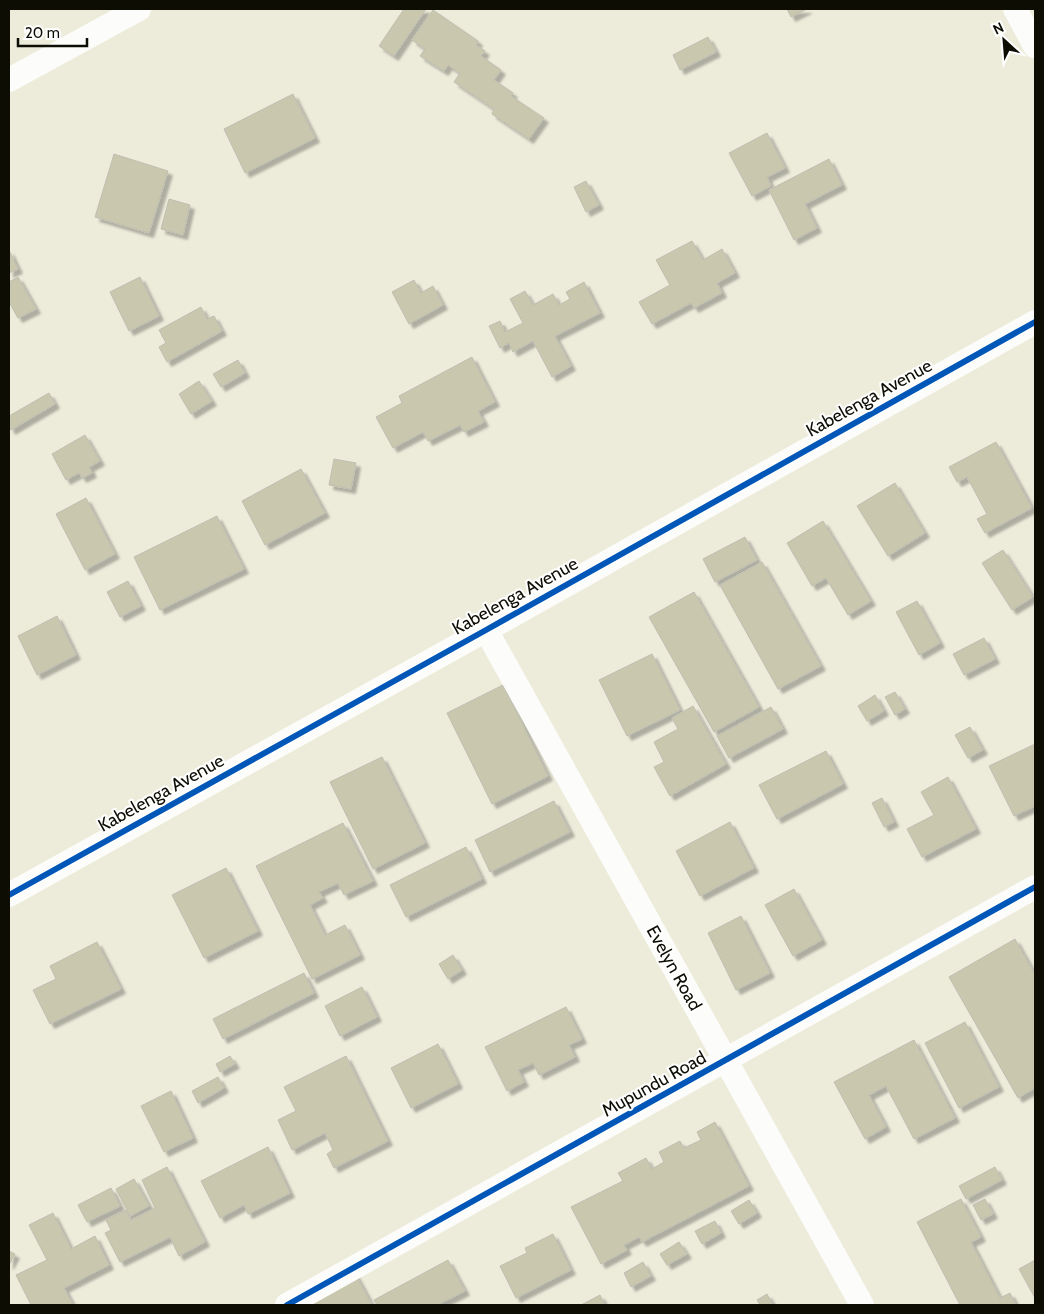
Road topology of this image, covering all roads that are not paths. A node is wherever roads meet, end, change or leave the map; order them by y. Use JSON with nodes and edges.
{"nodes":[{"id":1,"x":138,"y":9,"type":"edge"},
{"id":2,"x":1015,"y":9,"type":"edge"},
{"id":3,"x":1035,"y":46,"type":"edge"},
{"id":4,"x":9,"y":80,"type":"edge"},
{"id":5,"x":1035,"y":322,"type":"edge"},
{"id":6,"x":486,"y":630,"type":"junction"},
{"id":7,"x":1035,"y":887,"type":"edge"},
{"id":8,"x":9,"y":895,"type":"edge"},
{"id":9,"x":726,"y":1061,"type":"junction"},
{"id":10,"x":287,"y":1305,"type":"edge"},
{"id":11,"x":862,"y":1305,"type":"edge"}],
"edges":[{"from":1,"to":4,"type":"street"},
{"from":2,"to":3,"type":"street"},
{"from":5,"to":6,"type":"street","name":"Kabelenga Avenue"},
{"from":6,"to":8,"type":"street","name":"Kabelenga Avenue"},
{"from":6,"to":9,"type":"street","name":"Evelyn Road"},
{"from":7,"to":9,"type":"street","name":"Mupundu Road"},
{"from":9,"to":10,"type":"street","name":"Mupundu Road"},
{"from":9,"to":11,"type":"street","name":"Evelyn Road"}]}
